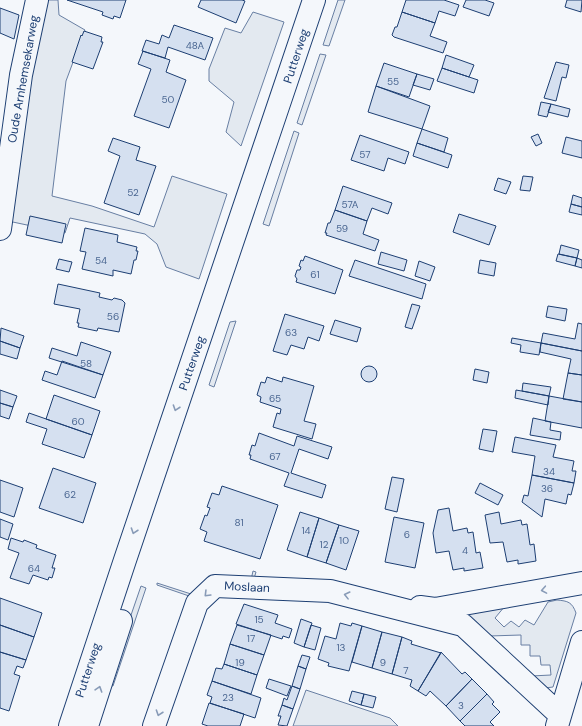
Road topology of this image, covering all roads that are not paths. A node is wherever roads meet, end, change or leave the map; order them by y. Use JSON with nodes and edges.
{"nodes":[{"id":1,"x":37,"y":0,"type":"edge"},
{"id":2,"x":314,"y":0,"type":"edge"},
{"id":3,"x":330,"y":0,"type":"edge"},
{"id":4,"x":0,"y":229,"type":"edge"},
{"id":5,"x":582,"y":583,"type":"edge"},
{"id":6,"x":385,"y":605,"type":"junction"},
{"id":7,"x":582,"y":642,"type":"edge"},
{"id":8,"x":559,"y":720,"type":"edge"},
{"id":9,"x":70,"y":726,"type":"edge"},
{"id":10,"x":87,"y":726,"type":"edge"},
{"id":11,"x":154,"y":726,"type":"edge"}],
"edges":[{"from":1,"to":4,"type":"main road","name":"Oude Arnhemsekarweg"},
{"from":2,"to":9,"type":"main road","name":"Putterweg","one_way":true},
{"from":10,"to":3,"type":"main road","name":"Putterweg","one_way":true},
{"from":5,"to":6,"type":"main road","name":"Moslaan","one_way":true},
{"from":6,"to":8,"type":"main road","name":"Moslaan"},
{"from":6,"to":11,"type":"main road","name":"Moslaan","one_way":true},
{"from":7,"to":8,"type":"main road"}]}
